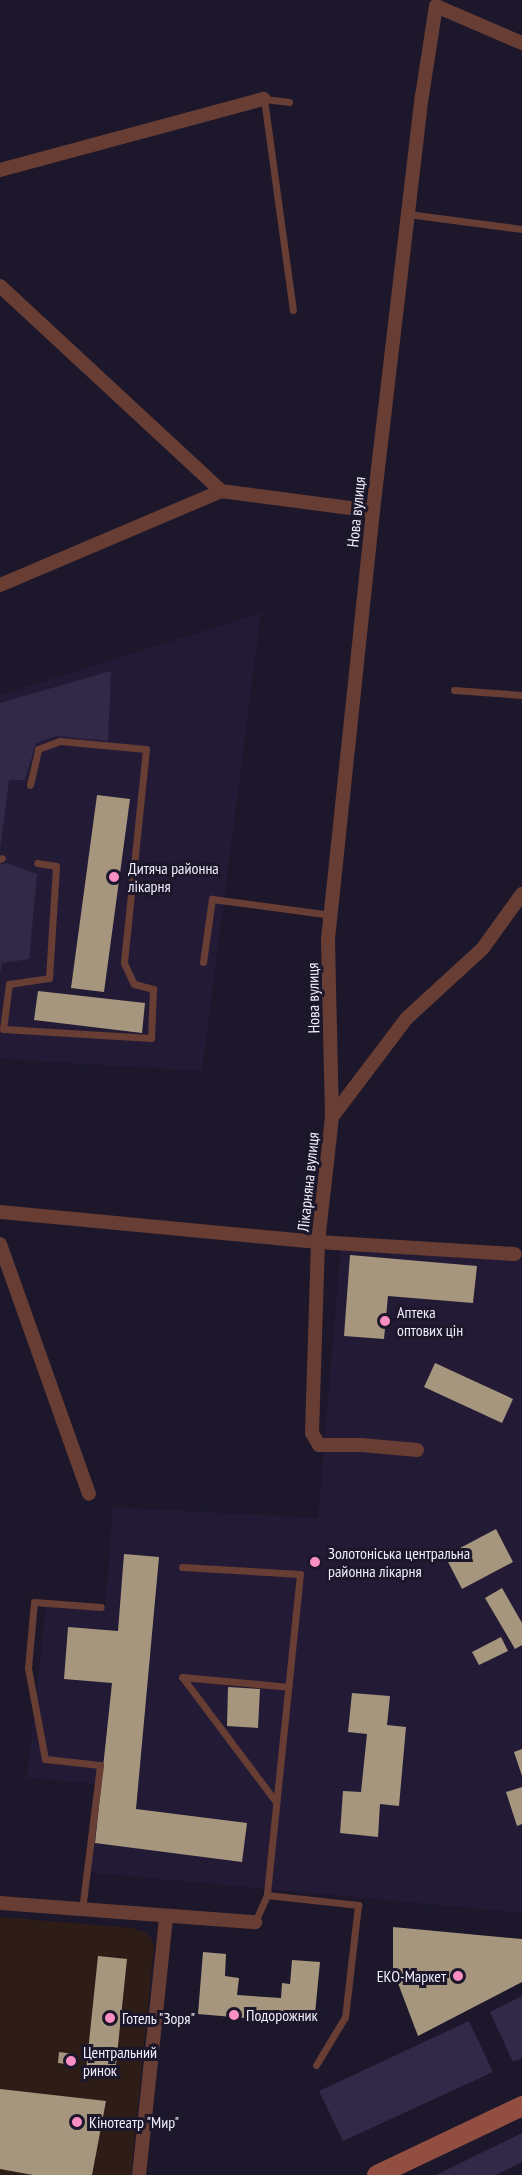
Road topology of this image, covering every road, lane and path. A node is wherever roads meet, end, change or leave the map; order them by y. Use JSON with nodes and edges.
{"nodes":[{"id":1,"x":423,"y":0,"type":"edge"},
{"id":2,"x":436,"y":6,"type":"junction"},
{"id":3,"x":522,"y":42,"type":"edge"},
{"id":4,"x":264,"y":99,"type":"junction"},
{"id":5,"x":289,"y":102,"type":"dead end"},
{"id":6,"x":0,"y":170,"type":"edge"},
{"id":7,"x":408,"y":214,"type":"junction"},
{"id":8,"x":522,"y":229,"type":"edge"},
{"id":9,"x":0,"y":286,"type":"edge"},
{"id":10,"x":292,"y":310,"type":"dead end"},
{"id":11,"x":221,"y":491,"type":"junction"},
{"id":12,"x":373,"y":511,"type":"junction"},
{"id":13,"x":0,"y":585,"type":"edge"},
{"id":14,"x":454,"y":690,"type":"dead end"},
{"id":15,"x":522,"y":695,"type":"edge"},
{"id":16,"x":30,"y":785,"type":"dead end"},
{"id":17,"x":37,"y":863,"type":"dead end"},
{"id":18,"x":522,"y":894,"type":"edge"},
{"id":19,"x":332,"y":915,"type":"junction"},
{"id":20,"x":203,"y":962,"type":"dead end"},
{"id":21,"x":332,"y":1117,"type":"junction"},
{"id":22,"x":0,"y":1212,"type":"edge"},
{"id":23,"x":318,"y":1242,"type":"junction"},
{"id":24,"x":0,"y":1244,"type":"edge"},
{"id":25,"x":514,"y":1254,"type":"dead end"},
{"id":26,"x":417,"y":1450,"type":"dead end"},
{"id":27,"x":89,"y":1494,"type":"dead end"},
{"id":28,"x":182,"y":1567,"type":"dead end"},
{"id":29,"x":101,"y":1607,"type":"dead end"},
{"id":30,"x":289,"y":1687,"type":"junction"},
{"id":31,"x":277,"y":1803,"type":"junction"},
{"id":32,"x":267,"y":1895,"type":"junction"},
{"id":33,"x":0,"y":1903,"type":"edge"},
{"id":34,"x":82,"y":1910,"type":"junction"},
{"id":35,"x":166,"y":1916,"type":"junction"},
{"id":36,"x":255,"y":1922,"type":"joint"},
{"id":37,"x":316,"y":2065,"type":"dead end"},
{"id":38,"x":522,"y":2106,"type":"edge"},
{"id":39,"x":139,"y":2175,"type":"edge"},
{"id":40,"x":377,"y":2175,"type":"edge"}],
"edges":[{"from":1,"to":2,"type":"street"},
{"from":2,"to":3,"type":"street"},
{"from":2,"to":7,"type":"street","name":"Нова вулиця"},
{"from":4,"to":5,"type":"lane"},
{"from":4,"to":6,"type":"street"},
{"from":4,"to":10,"type":"lane"},
{"from":7,"to":8,"type":"lane"},
{"from":7,"to":12,"type":"street","name":"Нова вулиця"},
{"from":9,"to":11,"type":"street"},
{"from":11,"to":12,"type":"street"},
{"from":11,"to":13,"type":"street"},
{"from":12,"to":19,"type":"street","name":"Нова вулиця"},
{"from":14,"to":15,"type":"lane"},
{"from":16,"to":17,"type":"lane"},
{"from":18,"to":21,"type":"street","name":"Лікарняна вулиця"},
{"from":19,"to":20,"type":"lane"},
{"from":19,"to":21,"type":"street","name":"Нова вулиця"},
{"from":21,"to":23,"type":"street","name":"Лікарняна вулиця"},
{"from":22,"to":23,"type":"street"},
{"from":23,"to":25,"type":"street"},
{"from":23,"to":26,"type":"street","name":"Лікарняна вулиця"},
{"from":24,"to":27,"type":"street"},
{"from":28,"to":30,"type":"lane"},
{"from":29,"to":34,"type":"lane"},
{"from":30,"to":31,"type":"lane"},
{"from":30,"to":31,"type":"lane"},
{"from":31,"to":32,"type":"lane"},
{"from":32,"to":36,"type":"lane"},
{"from":32,"to":37,"type":"lane"},
{"from":33,"to":34,"type":"street"},
{"from":34,"to":35,"type":"street"},
{"from":35,"to":36,"type":"street"},
{"from":35,"to":39,"type":"street"},
{"from":38,"to":40,"type":"main road"}]}
